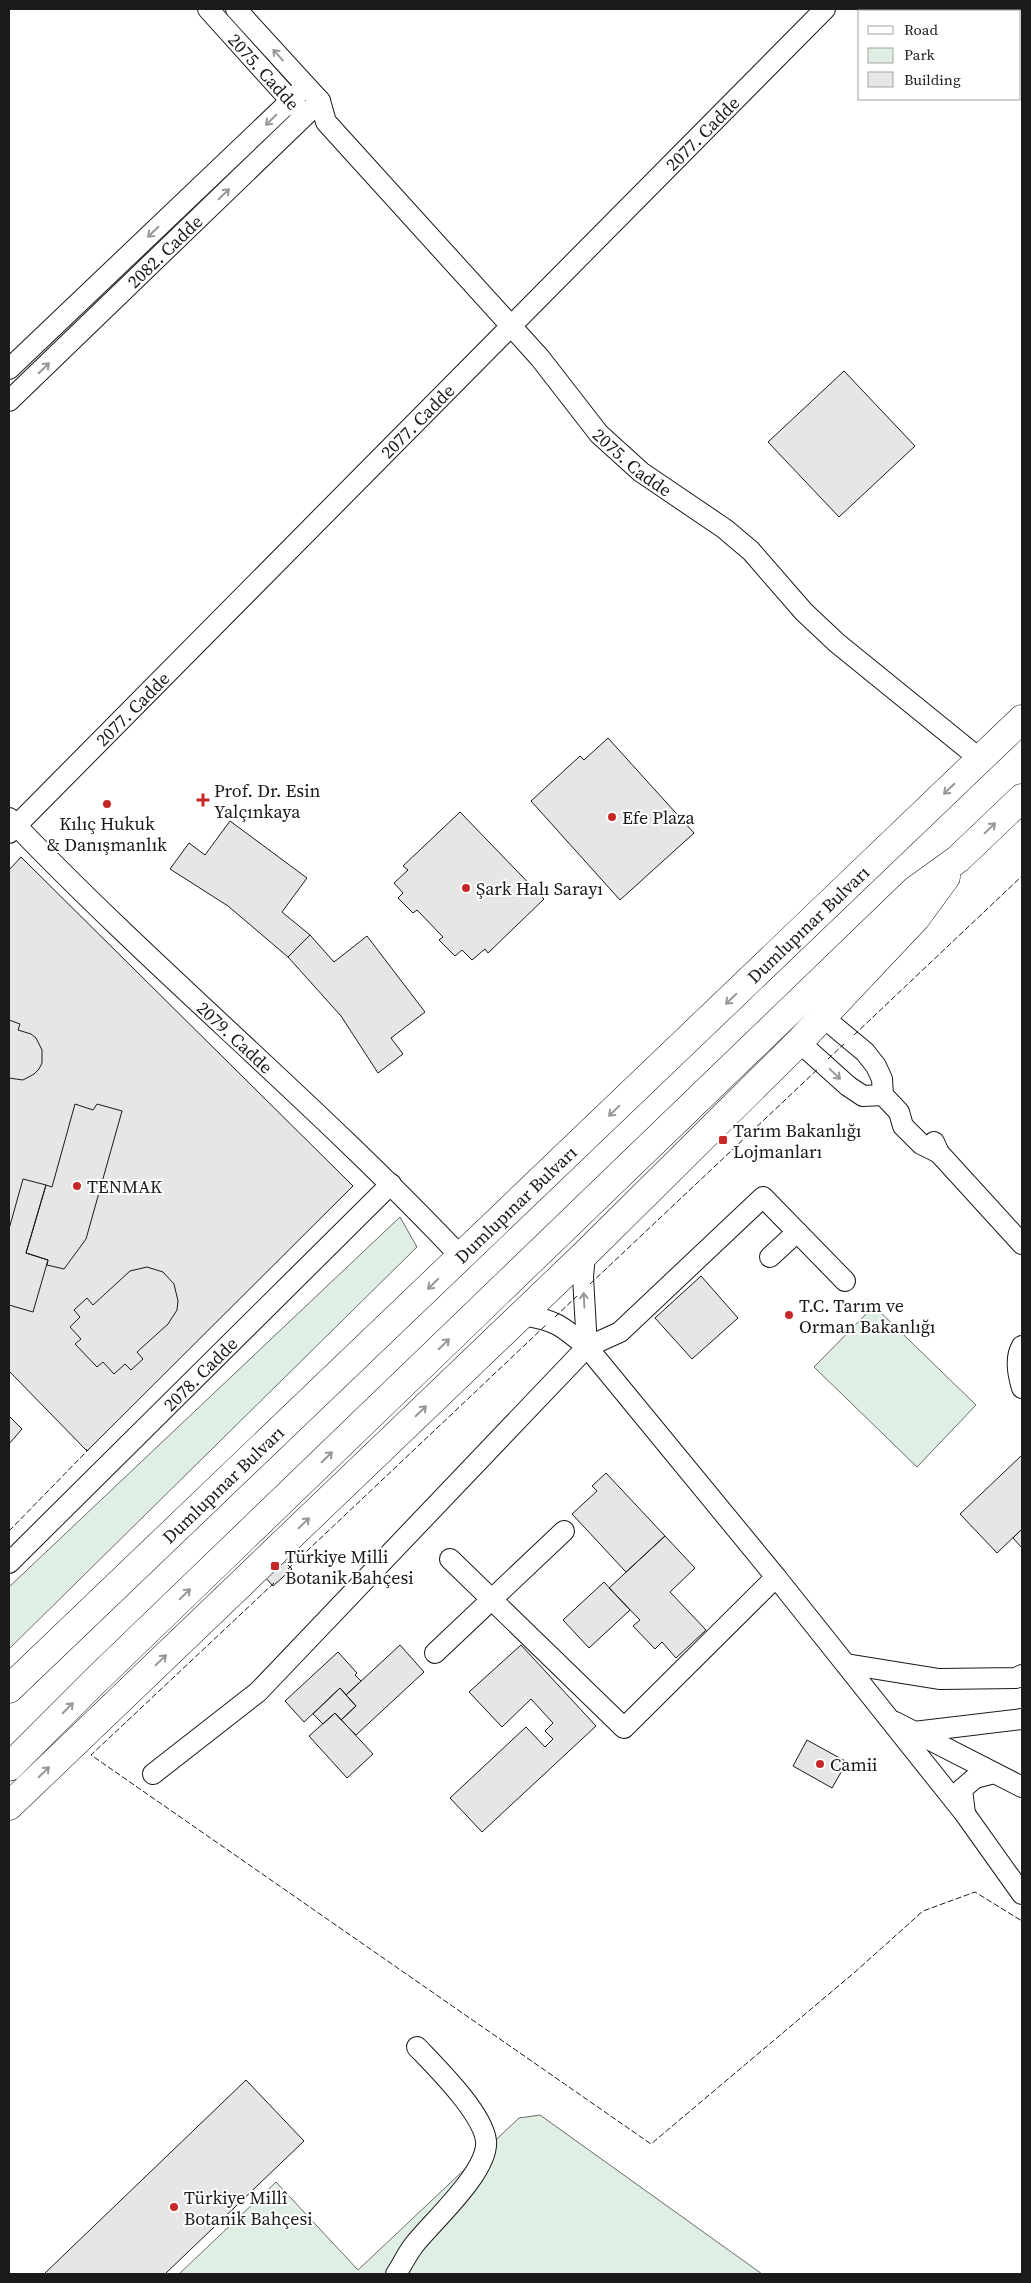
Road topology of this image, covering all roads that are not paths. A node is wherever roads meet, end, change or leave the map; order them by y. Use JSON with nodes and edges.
{"nodes":[{"id":1,"x":208,"y":9,"type":"edge"},
{"id":2,"x":236,"y":9,"type":"edge"},
{"id":3,"x":826,"y":9,"type":"edge"},
{"id":4,"x":306,"y":86,"type":"junction"},
{"id":5,"x":291,"y":101,"type":"junction"},
{"id":6,"x":320,"y":101,"type":"junction"},
{"id":7,"x":305,"y":116,"type":"junction"},
{"id":8,"x":326,"y":122,"type":"junction"},
{"id":9,"x":512,"y":326,"type":"junction"},
{"id":10,"x":9,"y":369,"type":"edge"},
{"id":11,"x":9,"y":401,"type":"edge"},
{"id":12,"x":1022,"y":718,"type":"edge"},
{"id":13,"x":980,"y":759,"type":"junction"},
{"id":14,"x":1022,"y":798,"type":"edge"},
{"id":15,"x":11,"y":826,"type":"edge"},
{"id":16,"x":958,"y":859,"type":"junction"},
{"id":17,"x":823,"y":1017,"type":"junction"},
{"id":18,"x":799,"y":1042,"type":"junction"},
{"id":19,"x":882,"y":1095,"type":"junction"},
{"id":20,"x":391,"y":1184,"type":"junction"},
{"id":21,"x":796,"y":1232,"type":"junction"},
{"id":22,"x":1022,"y":1244,"type":"edge"},
{"id":23,"x":585,"y":1254,"type":"junction"},
{"id":24,"x":461,"y":1257,"type":"junction"},
{"id":25,"x":770,"y":1257,"type":"dead end"},
{"id":26,"x":845,"y":1281,"type":"dead end"},
{"id":27,"x":522,"y":1315,"type":"junction"},
{"id":28,"x":1022,"y":1346,"type":"edge"},
{"id":29,"x":587,"y":1347,"type":"junction"},
{"id":30,"x":1022,"y":1388,"type":"edge"},
{"id":31,"x":564,"y":1531,"type":"dead end"},
{"id":32,"x":450,"y":1559,"type":"dead end"},
{"id":33,"x":9,"y":1563,"type":"edge"},
{"id":34,"x":776,"y":1577,"type":"junction"},
{"id":35,"x":491,"y":1600,"type":"junction"},
{"id":36,"x":436,"y":1653,"type":"dead end"},
{"id":37,"x":846,"y":1664,"type":"junction"},
{"id":38,"x":1022,"y":1675,"type":"edge"},
{"id":39,"x":9,"y":1689,"type":"edge"},
{"id":40,"x":889,"y":1719,"type":"junction"},
{"id":41,"x":1022,"y":1719,"type":"edge"},
{"id":42,"x":914,"y":1732,"type":"junction"},
{"id":43,"x":9,"y":1767,"type":"edge"},
{"id":44,"x":994,"y":1773,"type":"junction"},
{"id":45,"x":153,"y":1774,"type":"dead end"},
{"id":46,"x":1022,"y":1787,"type":"edge"},
{"id":47,"x":9,"y":1806,"type":"edge"},
{"id":48,"x":965,"y":1814,"type":"junction"},
{"id":49,"x":1022,"y":1894,"type":"edge"},
{"id":50,"x":417,"y":2047,"type":"dead end"},
{"id":51,"x":396,"y":2274,"type":"edge"}],
"edges":[{"from":1,"to":5,"type":"street","name":"2075. Cadde"},
{"from":4,"to":2,"type":"street","name":"2075. Cadde","one_way":true},
{"from":3,"to":9,"type":"street","name":"2077. Cadde"},
{"from":4,"to":5,"type":"street","name":"2082. Cadde"},
{"from":4,"to":6,"type":"street","name":"2075. Cadde"},
{"from":5,"to":7,"type":"street","name":"2075. Cadde"},
{"from":5,"to":10,"type":"street","name":"2082. Cadde","one_way":true},
{"from":6,"to":7,"type":"street","name":"2082. Cadde"},
{"from":6,"to":8,"type":"street","name":"2075. Cadde"},
{"from":7,"to":8,"type":"street","name":"2075. Cadde"},
{"from":11,"to":7,"type":"street","name":"2082. Cadde","one_way":true},
{"from":8,"to":9,"type":"street","name":"2075. Cadde"},
{"from":9,"to":13,"type":"street","name":"2075. Cadde"},
{"from":9,"to":15,"type":"street","name":"2077. Cadde"},
{"from":12,"to":13,"type":"highway","name":"Dumlupınar Bulvarı"},
{"from":13,"to":24,"type":"highway","name":"Dumlupınar Bulvarı","one_way":true},
{"from":16,"to":14,"type":"highway","one_way":true},
{"from":15,"to":20,"type":"street","name":"2079. Cadde"},
{"from":16,"to":17,"type":"highway"},
{"from":43,"to":16,"type":"highway","one_way":true},
{"from":17,"to":18,"type":"highway"},
{"from":17,"to":19,"type":"street"},
{"from":18,"to":19,"type":"street","one_way":true},
{"from":18,"to":23,"type":"highway"},
{"from":19,"to":22,"type":"street"},
{"from":20,"to":24,"type":"street","name":"2079. Cadde"},
{"from":20,"to":33,"type":"street","name":"2078. Cadde"},
{"from":21,"to":25,"type":"street"},
{"from":21,"to":26,"type":"street"},
{"from":21,"to":29,"type":"street"},
{"from":23,"to":27,"type":"highway"},
{"from":29,"to":23,"type":"street","one_way":true},
{"from":24,"to":39,"type":"highway","name":"Dumlupınar Bulvarı","one_way":true},
{"from":27,"to":29,"type":"street"},
{"from":47,"to":27,"type":"highway","one_way":true},
{"from":28,"to":30,"type":"street"},
{"from":29,"to":34,"type":"street"},
{"from":29,"to":45,"type":"street"},
{"from":31,"to":35,"type":"street"},
{"from":32,"to":35,"type":"street"},
{"from":34,"to":35,"type":"street"},
{"from":34,"to":37,"type":"street"},
{"from":35,"to":36,"type":"street"},
{"from":37,"to":38,"type":"street"},
{"from":37,"to":40,"type":"street"},
{"from":40,"to":42,"type":"street"},
{"from":40,"to":48,"type":"street"},
{"from":41,"to":42,"type":"street"},
{"from":42,"to":44,"type":"street"},
{"from":44,"to":46,"type":"street"},
{"from":44,"to":48,"type":"street"},
{"from":48,"to":49,"type":"street"},
{"from":50,"to":51,"type":"street"}]}
